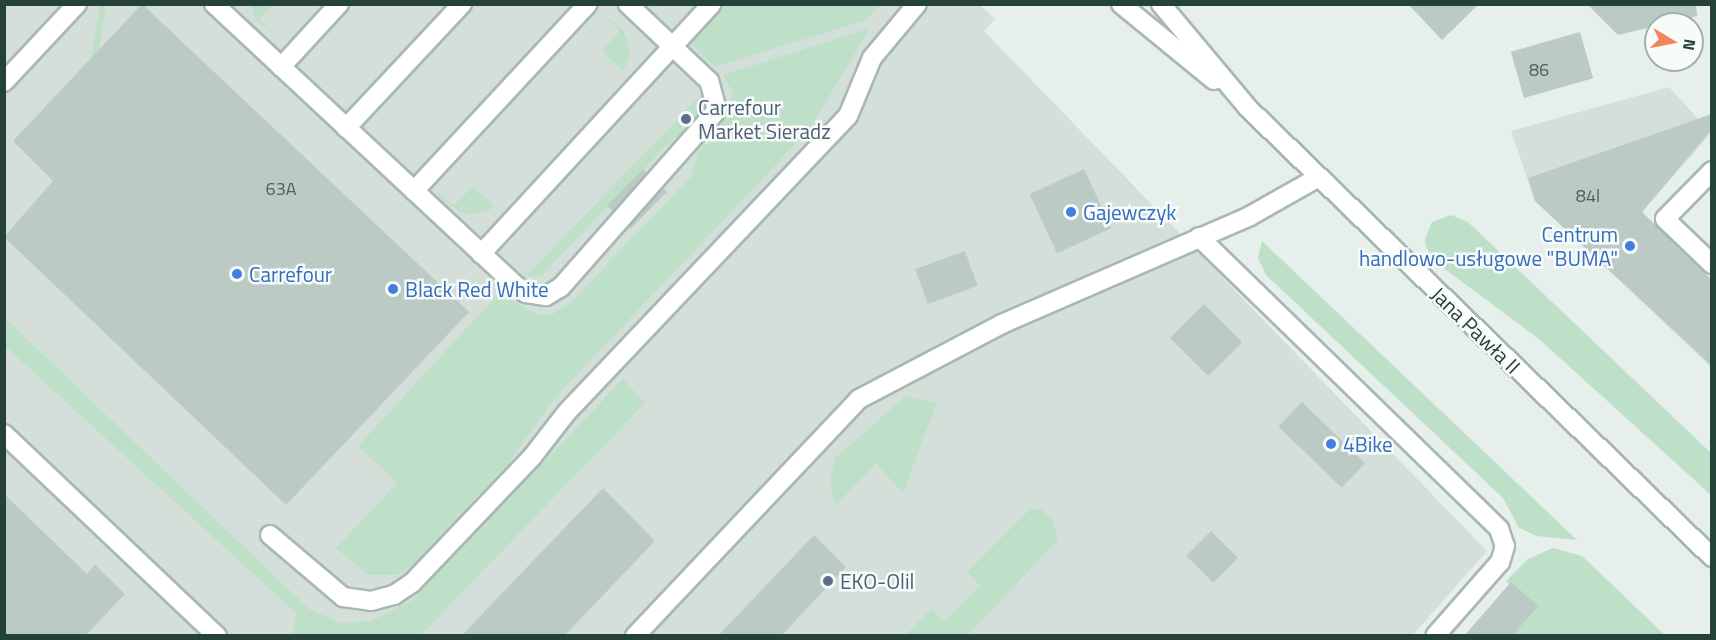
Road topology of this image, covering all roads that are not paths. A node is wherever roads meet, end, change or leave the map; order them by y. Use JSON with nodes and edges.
{"nodes":[{"id":1,"x":77,"y":4,"type":"edge"},
{"id":2,"x":214,"y":4,"type":"edge"},
{"id":3,"x":339,"y":4,"type":"edge"},
{"id":4,"x":462,"y":4,"type":"edge"},
{"id":5,"x":588,"y":4,"type":"edge"},
{"id":6,"x":628,"y":4,"type":"edge"},
{"id":7,"x":712,"y":4,"type":"edge"},
{"id":8,"x":917,"y":4,"type":"edge"},
{"id":9,"x":1121,"y":4,"type":"edge"},
{"id":10,"x":1161,"y":4,"type":"edge"},
{"id":11,"x":674,"y":46,"type":"junction"},
{"id":12,"x":281,"y":67,"type":"junction"},
{"id":13,"x":4,"y":82,"type":"edge"},
{"id":14,"x":1242,"y":101,"type":"junction"},
{"id":15,"x":346,"y":128,"type":"junction"},
{"id":16,"x":1712,"y":171,"type":"edge"},
{"id":17,"x":1319,"y":177,"type":"junction"},
{"id":18,"x":414,"y":191,"type":"junction"},
{"id":19,"x":1199,"y":237,"type":"junction"},
{"id":20,"x":481,"y":254,"type":"junction"},
{"id":21,"x":1712,"y":264,"type":"edge"},
{"id":22,"x":4,"y":434,"type":"edge"},
{"id":23,"x":270,"y":535,"type":"dead end"},
{"id":24,"x":1712,"y":557,"type":"edge"},
{"id":25,"x":217,"y":636,"type":"edge"},
{"id":26,"x":635,"y":636,"type":"edge"},
{"id":27,"x":1435,"y":636,"type":"edge"}],
"edges":[{"from":1,"to":13,"type":"main road"},
{"from":2,"to":12,"type":"main road"},
{"from":3,"to":12,"type":"main road"},
{"from":4,"to":15,"type":"main road"},
{"from":5,"to":18,"type":"main road"},
{"from":6,"to":11,"type":"main road"},
{"from":7,"to":11,"type":"main road"},
{"from":8,"to":23,"type":"main road"},
{"from":9,"to":14,"type":"main road","name":"Jana Pawła II"},
{"from":10,"to":14,"type":"main road","name":"Jana Pawła II"},
{"from":11,"to":20,"type":"main road"},
{"from":11,"to":20,"type":"main road"},
{"from":12,"to":15,"type":"main road"},
{"from":14,"to":17,"type":"main road","name":"Jana Pawła II"},
{"from":15,"to":18,"type":"main road"},
{"from":16,"to":21,"type":"main road"},
{"from":17,"to":19,"type":"main road"},
{"from":17,"to":24,"type":"main road","name":"Jana Pawła II"},
{"from":18,"to":20,"type":"main road"},
{"from":19,"to":26,"type":"main road"},
{"from":19,"to":27,"type":"main road"},
{"from":22,"to":25,"type":"main road"}]}
